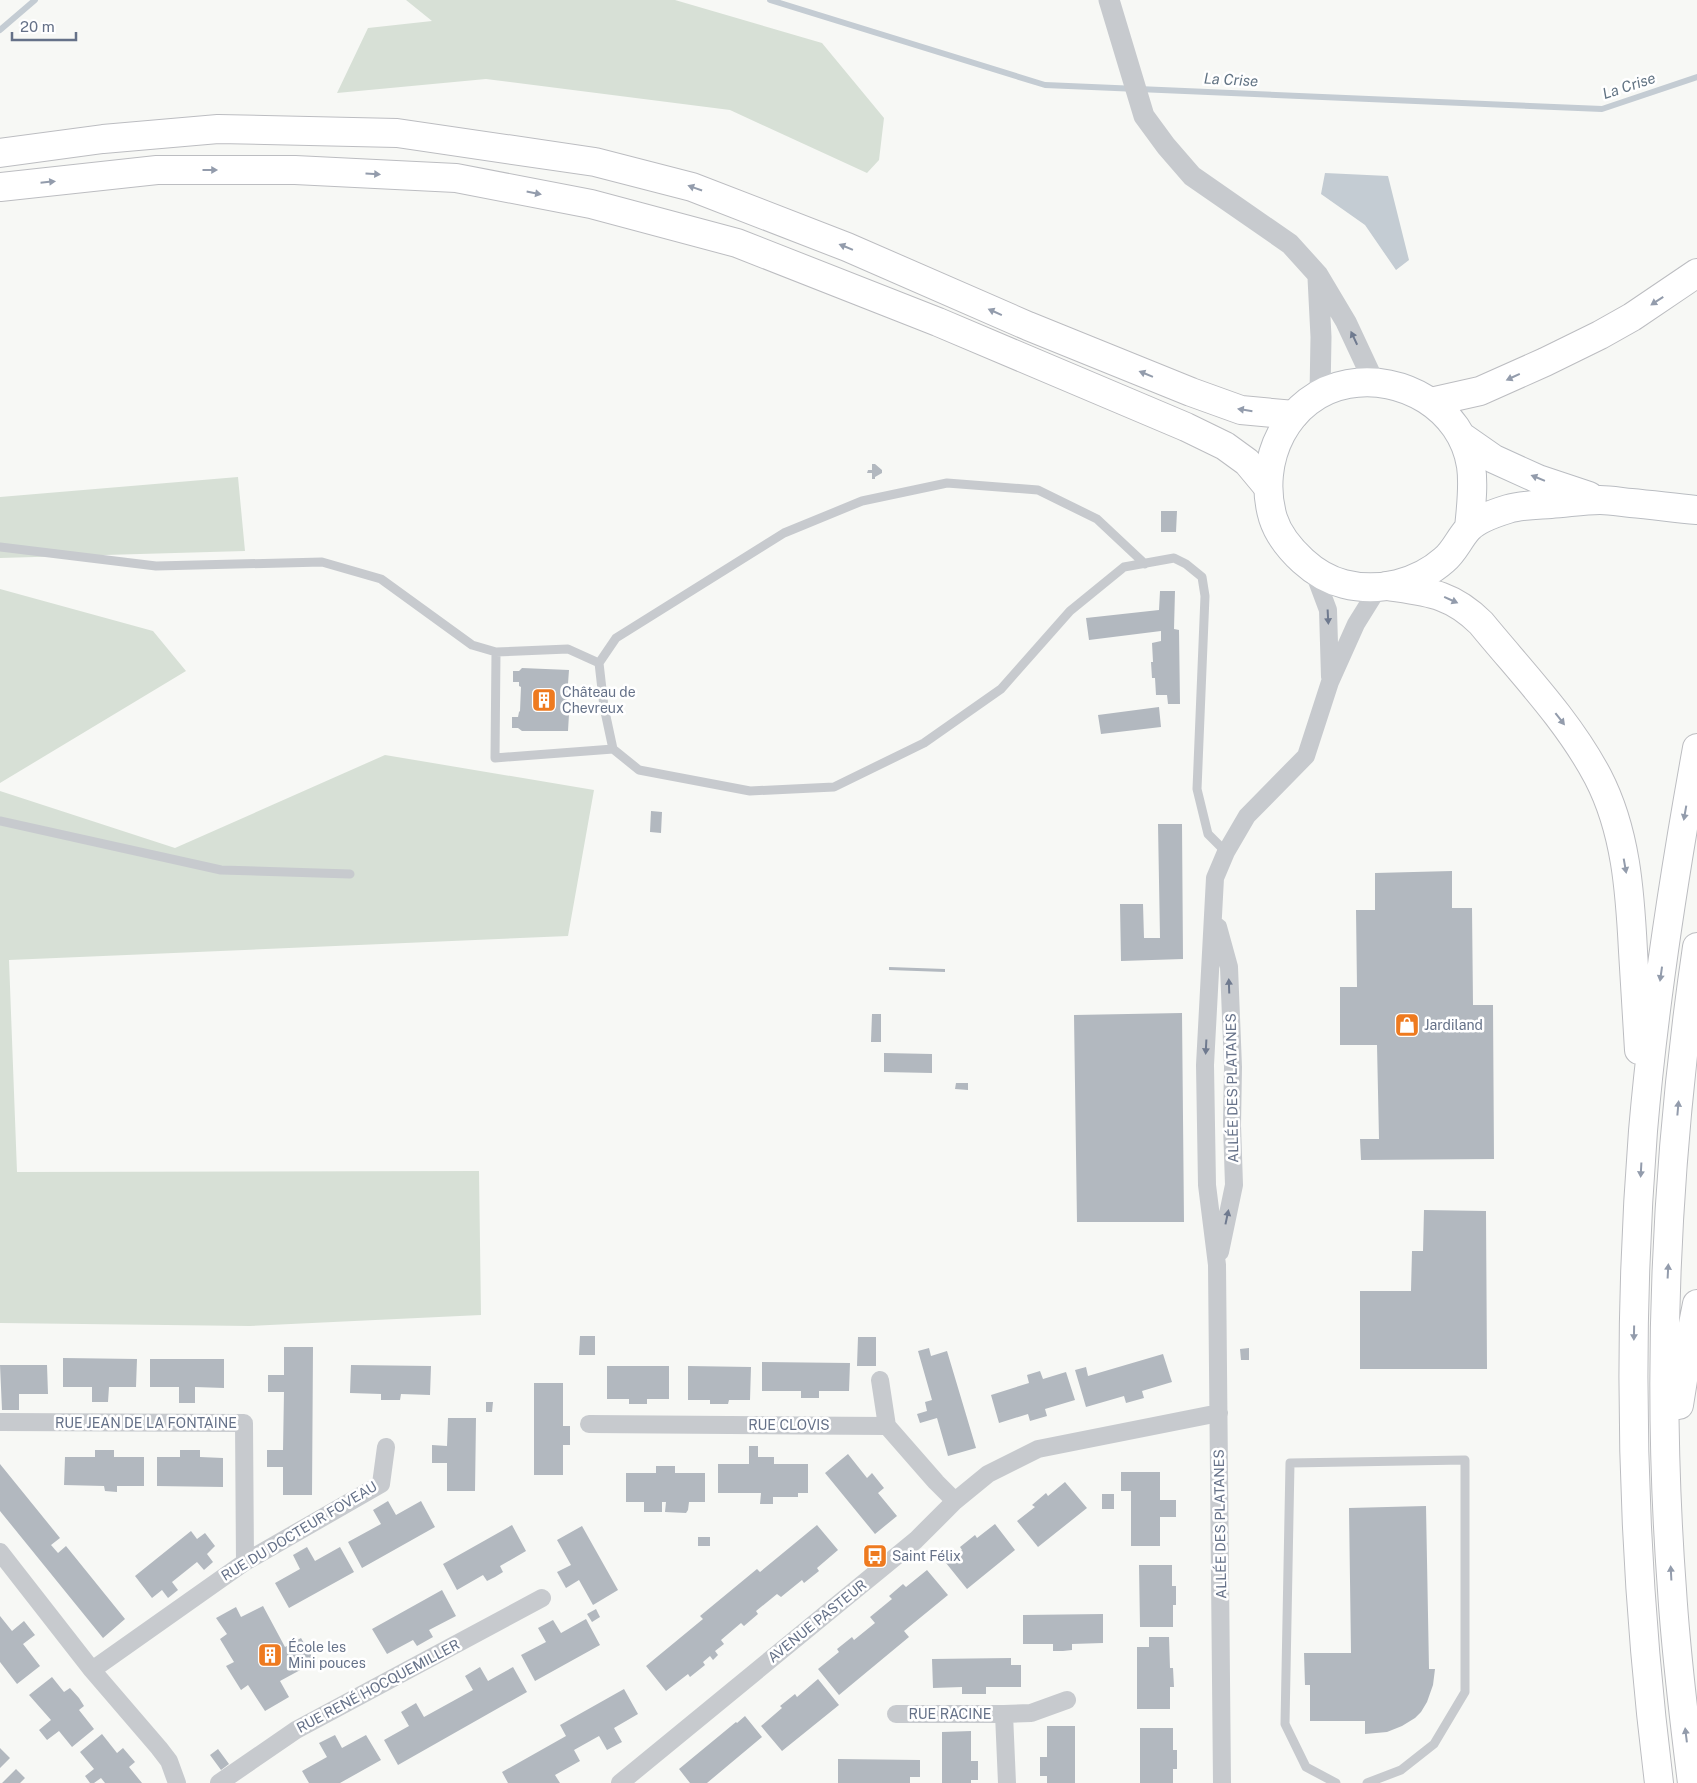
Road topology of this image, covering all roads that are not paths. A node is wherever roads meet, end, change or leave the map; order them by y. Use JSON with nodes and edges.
{"nodes":[{"id":1,"x":1109,"y":0,"type":"edge"},
{"id":2,"x":0,"y":154,"type":"edge"},
{"id":3,"x":0,"y":187,"type":"edge"},
{"id":4,"x":1697,"y":273,"type":"edge"},
{"id":5,"x":1318,"y":275,"type":"junction"},
{"id":6,"x":1374,"y":382,"type":"junction"},
{"id":7,"x":1320,"y":394,"type":"junction"},
{"id":8,"x":1431,"y":402,"type":"junction"},
{"id":9,"x":1294,"y":415,"type":"junction"},
{"id":10,"x":1460,"y":436,"type":"junction"},
{"id":11,"x":1267,"y":486,"type":"junction"},
{"id":12,"x":1600,"y":500,"type":"junction"},
{"id":13,"x":1697,"y":510,"type":"edge"},
{"id":14,"x":1469,"y":528,"type":"junction"},
{"id":15,"x":0,"y":547,"type":"edge"},
{"id":16,"x":1145,"y":564,"type":"junction"},
{"id":17,"x":1313,"y":570,"type":"junction"},
{"id":18,"x":1383,"y":587,"type":"junction"},
{"id":19,"x":496,"y":652,"type":"junction"},
{"id":20,"x":599,"y":664,"type":"junction"},
{"id":21,"x":1330,"y":682,"type":"junction"},
{"id":22,"x":1697,"y":748,"type":"edge"},
{"id":23,"x":613,"y":749,"type":"junction"},
{"id":24,"x":0,"y":821,"type":"edge"},
{"id":25,"x":1226,"y":852,"type":"junction"},
{"id":26,"x":350,"y":874,"type":"dead end"},
{"id":27,"x":1214,"y":911,"type":"junction"},
{"id":28,"x":1697,"y":947,"type":"edge"},
{"id":29,"x":1643,"y":1132,"type":"junction"},
{"id":30,"x":1217,"y":1265,"type":"junction"},
{"id":31,"x":1697,"y":1304,"type":"edge"},
{"id":32,"x":880,"y":1380,"type":"dead end"},
{"id":33,"x":1219,"y":1413,"type":"junction"},
{"id":34,"x":0,"y":1422,"type":"edge"},
{"id":35,"x":589,"y":1424,"type":"dead end"},
{"id":36,"x":887,"y":1426,"type":"junction"},
{"id":37,"x":386,"y":1447,"type":"dead end"},
{"id":38,"x":1667,"y":1490,"type":"junction"},
{"id":39,"x":955,"y":1501,"type":"junction"},
{"id":40,"x":0,"y":1552,"type":"edge"},
{"id":41,"x":245,"y":1562,"type":"junction"},
{"id":42,"x":542,"y":1598,"type":"dead end"},
{"id":43,"x":92,"y":1670,"type":"junction"},
{"id":44,"x":1067,"y":1700,"type":"dead end"},
{"id":45,"x":896,"y":1714,"type":"dead end"},
{"id":46,"x":1004,"y":1714,"type":"junction"},
{"id":47,"x":177,"y":1783,"type":"edge"},
{"id":48,"x":219,"y":1783,"type":"edge"},
{"id":49,"x":620,"y":1783,"type":"edge"},
{"id":50,"x":1007,"y":1783,"type":"edge"},
{"id":51,"x":1222,"y":1783,"type":"edge"},
{"id":52,"x":1336,"y":1783,"type":"edge"},
{"id":53,"x":1367,"y":1783,"type":"edge"},
{"id":54,"x":1659,"y":1783,"type":"edge"},
{"id":55,"x":1692,"y":1783,"type":"edge"}],
"edges":[{"from":1,"to":5,"type":"street"},
{"from":9,"to":2,"type":"main road","one_way":true},
{"from":3,"to":11,"type":"main road","one_way":true},
{"from":4,"to":8,"type":"main road","one_way":true},
{"from":6,"to":5,"type":"street","one_way":true},
{"from":5,"to":7,"type":"street"},
{"from":6,"to":7,"type":"main road"},
{"from":6,"to":8,"type":"main road"},
{"from":7,"to":9,"type":"main road"},
{"from":8,"to":10,"type":"main road"},
{"from":9,"to":11,"type":"main road"},
{"from":12,"to":10,"type":"main road","one_way":true},
{"from":10,"to":14,"type":"main road"},
{"from":11,"to":17,"type":"main road"},
{"from":12,"to":13,"type":"main road"},
{"from":12,"to":14,"type":"main road"},
{"from":14,"to":18,"type":"main road"},
{"from":15,"to":19,"type":"lane"},
{"from":16,"to":20,"type":"lane"},
{"from":16,"to":23,"type":"lane"},
{"from":16,"to":25,"type":"lane"},
{"from":17,"to":18,"type":"main road"},
{"from":17,"to":21,"type":"street","name":"ALLÉE DES PLATANES","one_way":true},
{"from":18,"to":21,"type":"street","name":"ALLÉE DES PLATANES"},
{"from":18,"to":29,"type":"main road","one_way":true},
{"from":19,"to":20,"type":"lane"},
{"from":19,"to":23,"type":"lane"},
{"from":20,"to":23,"type":"lane"},
{"from":21,"to":25,"type":"street","name":"ALLÉE DES PLATANES"},
{"from":22,"to":29,"type":"main road","one_way":true},
{"from":24,"to":26,"type":"lane"},
{"from":25,"to":27,"type":"street","name":"ALLÉE DES PLATANES"},
{"from":27,"to":30,"type":"street","name":"ALLÉE DES PLATANES","one_way":true},
{"from":30,"to":27,"type":"street","name":"ALLÉE DES PLATANES","one_way":true},
{"from":38,"to":28,"type":"main road","one_way":true},
{"from":29,"to":54,"type":"main road","one_way":true},
{"from":30,"to":33,"type":"street","name":"ALLÉE DES PLATANES"},
{"from":31,"to":38,"type":"main road"},
{"from":32,"to":36,"type":"street"},
{"from":33,"to":39,"type":"street","name":"AVENUE PASTEUR"},
{"from":33,"to":51,"type":"street","name":"ALLÉE DES PLATANES"},
{"from":34,"to":41,"type":"street","name":"RUE JEAN DE LA FONTAINE"},
{"from":35,"to":36,"type":"street","name":"RUE CLOVIS"},
{"from":36,"to":39,"type":"street"},
{"from":37,"to":41,"type":"street","name":"RUE DU DOCTEUR FOVEAU"},
{"from":55,"to":38,"type":"main road","one_way":true},
{"from":39,"to":49,"type":"street","name":"AVENUE PASTEUR"},
{"from":40,"to":43,"type":"street"},
{"from":41,"to":43,"type":"street","name":"RUE DU DOCTEUR FOVEAU"},
{"from":42,"to":48,"type":"street","name":"RUE RENÉ HOCQUEMILLER"},
{"from":43,"to":47,"type":"street"},
{"from":44,"to":46,"type":"street","name":"RUE RACINE"},
{"from":45,"to":46,"type":"street","name":"RUE RACINE"},
{"from":46,"to":50,"type":"street","name":"RUE RACINE"},
{"from":52,"to":53,"type":"lane"}]}
